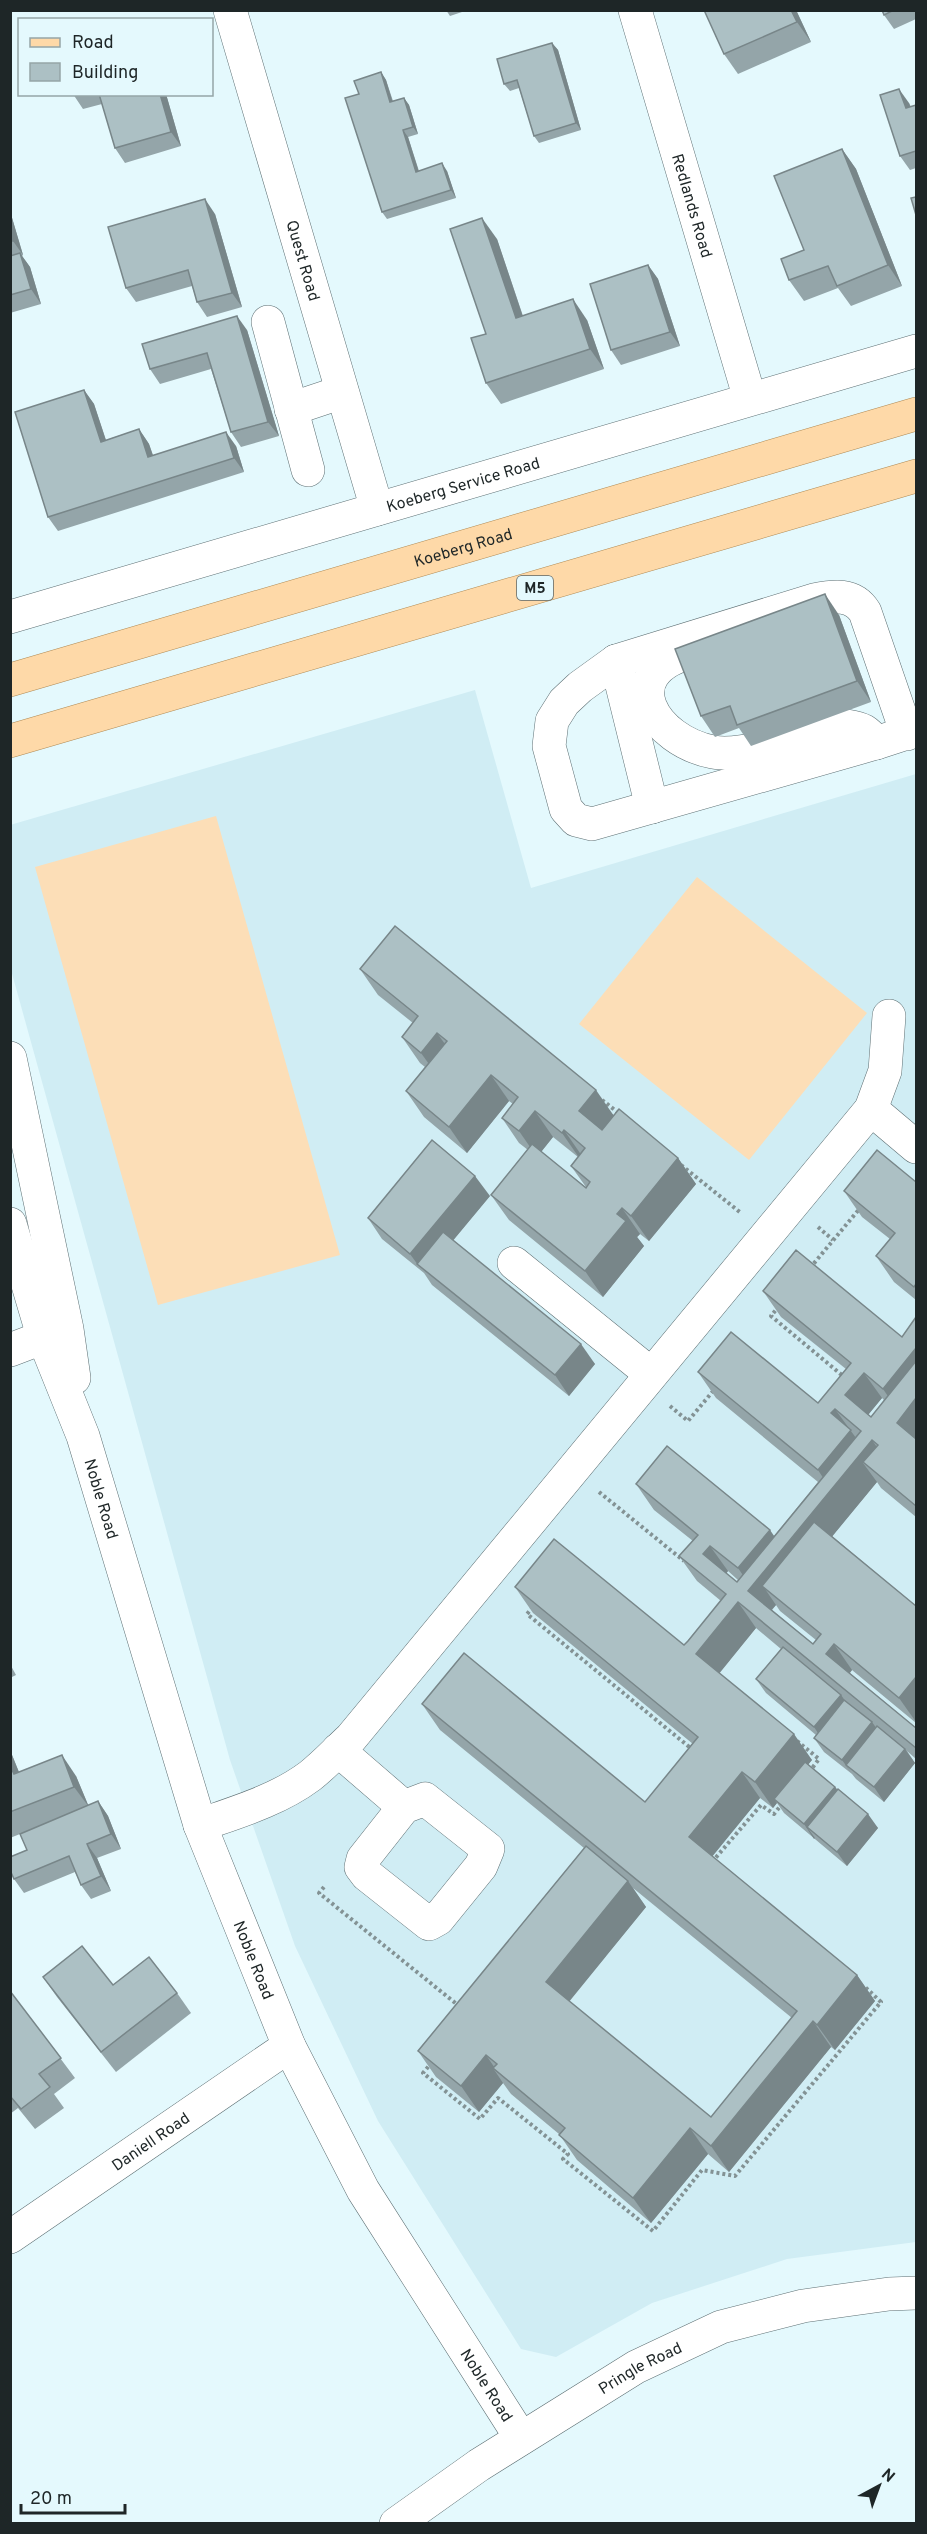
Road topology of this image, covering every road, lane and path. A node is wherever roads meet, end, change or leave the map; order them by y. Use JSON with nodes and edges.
{"nodes":[{"id":1,"x":230,"y":10,"type":"edge"},
{"id":2,"x":635,"y":10,"type":"edge"},
{"id":3,"x":268,"y":322,"type":"dead end"},
{"id":4,"x":916,"y":351,"type":"edge"},
{"id":5,"x":342,"y":392,"type":"junction"},
{"id":6,"x":750,"y":399,"type":"junction"},
{"id":7,"x":291,"y":409,"type":"junction"},
{"id":8,"x":916,"y":414,"type":"edge"},
{"id":9,"x":308,"y":470,"type":"dead end"},
{"id":10,"x":916,"y":476,"type":"edge"},
{"id":11,"x":377,"y":509,"type":"junction"},
{"id":12,"x":865,"y":612,"type":"junction"},
{"id":13,"x":10,"y":617,"type":"edge"},
{"id":14,"x":616,"y":661,"type":"junction"},
{"id":15,"x":10,"y":680,"type":"edge"},
{"id":16,"x":900,"y":736,"type":"edge"},
{"id":17,"x":10,"y":741,"type":"edge"},
{"id":18,"x":652,"y":807,"type":"junction"},
{"id":19,"x":889,"y":1016,"type":"dead end"},
{"id":20,"x":10,"y":1058,"type":"edge"},
{"id":21,"x":602,"y":1100,"type":"dead end"},
{"id":22,"x":871,"y":1108,"type":"junction"},
{"id":23,"x":629,"y":1122,"type":"edge"},
{"id":24,"x":916,"y":1147,"type":"edge"},
{"id":25,"x":675,"y":1160,"type":"edge"},
{"id":26,"x":864,"y":1203,"type":"edge"},
{"id":27,"x":10,"y":1224,"type":"edge"},
{"id":28,"x":767,"y":1234,"type":"junction"},
{"id":29,"x":514,"y":1263,"type":"dead end"},
{"id":30,"x":806,"y":1274,"type":"edge"},
{"id":31,"x":785,"y":1299,"type":"edge"},
{"id":32,"x":55,"y":1334,"type":"junction"},
{"id":33,"x":10,"y":1350,"type":"edge"},
{"id":34,"x":647,"y":1380,"type":"junction"},
{"id":35,"x":848,"y":1380,"type":"edge"},
{"id":36,"x":718,"y":1385,"type":"edge"},
{"id":37,"x":573,"y":1470,"type":"junction"},
{"id":38,"x":692,"y":1568,"type":"edge"},
{"id":39,"x":534,"y":1606,"type":"edge"},
{"id":40,"x":792,"y":1736,"type":"edge"},
{"id":41,"x":338,"y":1750,"type":"junction"},
{"id":42,"x":700,"y":1756,"type":"edge"},
{"id":43,"x":804,"y":1778,"type":"edge"},
{"id":44,"x":789,"y":1796,"type":"edge"},
{"id":45,"x":404,"y":1807,"type":"dead end"},
{"id":46,"x":200,"y":1825,"type":"junction"},
{"id":47,"x":721,"y":1870,"type":"edge"},
{"id":48,"x":860,"y":1983,"type":"dead end"},
{"id":49,"x":289,"y":2046,"type":"junction"},
{"id":50,"x":437,"y":2056,"type":"edge"},
{"id":51,"x":10,"y":2237,"type":"edge"},
{"id":52,"x":916,"y":2293,"type":"edge"},
{"id":53,"x":521,"y":2438,"type":"junction"},
{"id":54,"x":396,"y":2523,"type":"edge"}],
"edges":[{"from":1,"to":5,"type":"street","name":"Quest Road"},
{"from":2,"to":6,"type":"street","name":"Redlands Road"},
{"from":3,"to":7,"type":"street"},
{"from":4,"to":6,"type":"street","name":"Koeberg Service Road"},
{"from":5,"to":7,"type":"street"},
{"from":5,"to":11,"type":"street","name":"Quest Road"},
{"from":6,"to":11,"type":"street","name":"Koeberg Service Road"},
{"from":7,"to":9,"type":"street"},
{"from":8,"to":15,"type":"main road","name":"Koeberg Road"},
{"from":10,"to":17,"type":"main road","number":"M5"},
{"from":11,"to":13,"type":"street","name":"Koeberg Service Road"},
{"from":12,"to":14,"type":"street"},
{"from":12,"to":16,"type":"street"},
{"from":12,"to":16,"type":"street"},
{"from":14,"to":18,"type":"street"},
{"from":14,"to":18,"type":"street"},
{"from":16,"to":18,"type":"street"},
{"from":19,"to":22,"type":"street"},
{"from":20,"to":32,"type":"street","name":"Noble Road"},
{"from":21,"to":23,"type":"path"},
{"from":22,"to":24,"type":"street"},
{"from":22,"to":28,"type":"street"},
{"from":25,"to":28,"type":"path"},
{"from":26,"to":30,"type":"path"},
{"from":27,"to":32,"type":"street","name":"Noble Road"},
{"from":28,"to":34,"type":"street"},
{"from":29,"to":34,"type":"street"},
{"from":31,"to":35,"type":"path"},
{"from":32,"to":33,"type":"street"},
{"from":32,"to":46,"type":"street","name":"Noble Road"},
{"from":34,"to":36,"type":"path"},
{"from":34,"to":37,"type":"street"},
{"from":37,"to":38,"type":"path"},
{"from":37,"to":41,"type":"street"},
{"from":39,"to":42,"type":"path"},
{"from":40,"to":43,"type":"path"},
{"from":41,"to":45,"type":"street"},
{"from":41,"to":46,"type":"street"},
{"from":44,"to":47,"type":"path"},
{"from":46,"to":49,"type":"street","name":"Noble Road"},
{"from":48,"to":50,"type":"path"},
{"from":49,"to":51,"type":"street","name":"Daniell Road"},
{"from":49,"to":53,"type":"street","name":"Noble Road"},
{"from":52,"to":53,"type":"street","name":"Pringle Road"},
{"from":53,"to":54,"type":"street","name":"Pringle Road"}]}
